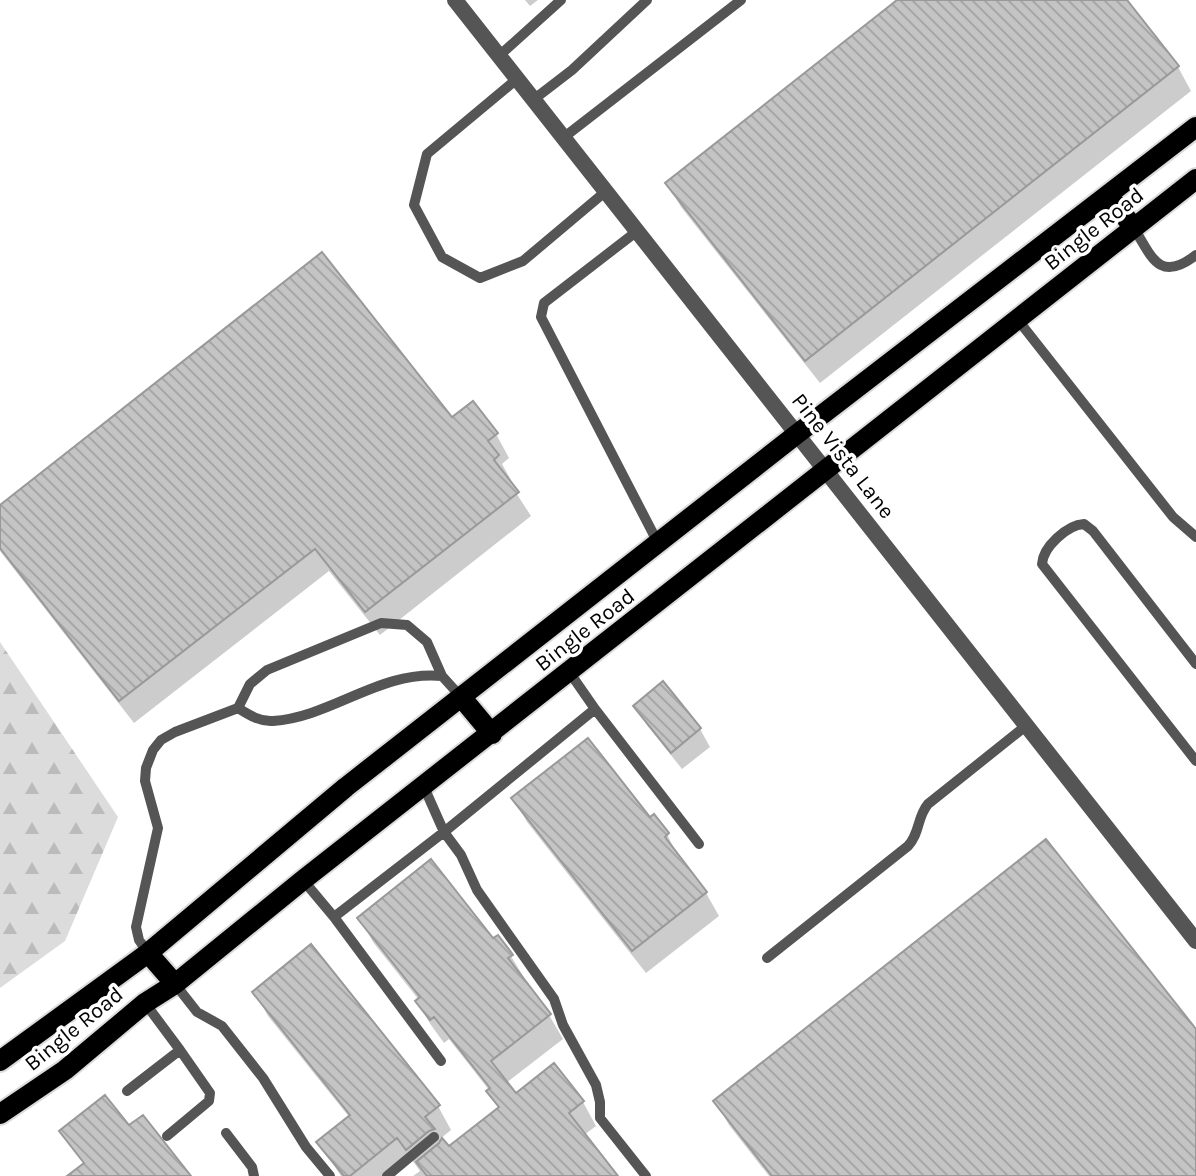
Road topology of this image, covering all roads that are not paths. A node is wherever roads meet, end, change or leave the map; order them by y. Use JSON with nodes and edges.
{"nodes":[{"id":1,"x":455,"y":0,"type":"edge"},
{"id":2,"x":561,"y":0,"type":"edge"},
{"id":3,"x":647,"y":0,"type":"edge"},
{"id":4,"x":741,"y":0,"type":"edge"},
{"id":5,"x":499,"y":56,"type":"junction"},
{"id":6,"x":517,"y":79,"type":"junction"},
{"id":7,"x":533,"y":100,"type":"junction"},
{"id":8,"x":1196,"y":127,"type":"edge"},
{"id":9,"x":563,"y":138,"type":"junction"},
{"id":10,"x":1196,"y":179,"type":"edge"},
{"id":11,"x":605,"y":192,"type":"junction"},
{"id":12,"x":1108,"y":195,"type":"junction"},
{"id":13,"x":1134,"y":228,"type":"junction"},
{"id":14,"x":636,"y":232,"type":"junction"},
{"id":15,"x":1196,"y":255,"type":"edge"},
{"id":16,"x":1018,"y":320,"type":"junction"},
{"id":17,"x":797,"y":434,"type":"junction"},
{"id":18,"x":827,"y":471,"type":"junction"},
{"id":19,"x":1196,"y":537,"type":"edge"},
{"id":20,"x":658,"y":543,"type":"junction"},
{"id":21,"x":1196,"y":664,"type":"edge"},
{"id":22,"x":570,"y":673,"type":"junction"},
{"id":23,"x":442,"y":676,"type":"junction"},
{"id":24,"x":462,"y":698,"type":"junction"},
{"id":25,"x":238,"y":708,"type":"junction"},
{"id":26,"x":595,"y":709,"type":"junction"},
{"id":27,"x":1027,"y":725,"type":"junction"},
{"id":28,"x":492,"y":734,"type":"junction"},
{"id":29,"x":1196,"y":761,"type":"edge"},
{"id":30,"x":424,"y":787,"type":"junction"},
{"id":31,"x":444,"y":832,"type":"junction"},
{"id":32,"x":699,"y":844,"type":"dead end"},
{"id":33,"x":303,"y":880,"type":"junction"},
{"id":34,"x":334,"y":917,"type":"junction"},
{"id":35,"x":1196,"y":941,"type":"edge"},
{"id":36,"x":148,"y":953,"type":"junction"},
{"id":37,"x":767,"y":958,"type":"dead end"},
{"id":38,"x":175,"y":984,"type":"junction"},
{"id":39,"x":145,"y":1003,"type":"junction"},
{"id":40,"x":180,"y":1050,"type":"junction"},
{"id":41,"x":0,"y":1061,"type":"edge"},
{"id":42,"x":441,"y":1061,"type":"dead end"},
{"id":43,"x":127,"y":1091,"type":"dead end"},
{"id":44,"x":0,"y":1114,"type":"edge"},
{"id":45,"x":226,"y":1133,"type":"dead end"},
{"id":46,"x":167,"y":1136,"type":"dead end"},
{"id":47,"x":434,"y":1137,"type":"dead end"},
{"id":48,"x":254,"y":1176,"type":"edge"},
{"id":49,"x":330,"y":1176,"type":"edge"},
{"id":50,"x":387,"y":1176,"type":"edge"},
{"id":51,"x":646,"y":1176,"type":"edge"}],
"edges":[{"from":1,"to":5,"type":"street","name":"Pine Vista Lane"},
{"from":2,"to":5,"type":"lane"},
{"from":3,"to":7,"type":"lane"},
{"from":4,"to":9,"type":"lane"},
{"from":5,"to":6,"type":"street","name":"Pine Vista Lane"},
{"from":6,"to":7,"type":"street","name":"Pine Vista Lane"},
{"from":6,"to":11,"type":"lane"},
{"from":7,"to":9,"type":"street","name":"Pine Vista Lane"},
{"from":8,"to":12,"type":"main road","name":"Bingle Road"},
{"from":9,"to":11,"type":"street","name":"Pine Vista Lane"},
{"from":10,"to":13,"type":"main road","name":"Bingle Road"},
{"from":11,"to":14,"type":"street","name":"Pine Vista Lane"},
{"from":12,"to":13,"type":"main road"},
{"from":12,"to":17,"type":"main road","name":"Bingle Road"},
{"from":13,"to":15,"type":"lane"},
{"from":13,"to":16,"type":"main road","name":"Bingle Road"},
{"from":14,"to":17,"type":"street","name":"Pine Vista Lane"},
{"from":14,"to":20,"type":"lane"},
{"from":16,"to":18,"type":"main road","name":"Bingle Road"},
{"from":16,"to":19,"type":"lane"},
{"from":17,"to":18,"type":"street","name":"Pine Vista Lane"},
{"from":17,"to":20,"type":"main road","name":"Bingle Road"},
{"from":18,"to":22,"type":"main road","name":"Bingle Road"},
{"from":18,"to":27,"type":"street","name":"Pine Vista Lane"},
{"from":20,"to":24,"type":"main road","name":"Bingle Road"},
{"from":21,"to":29,"type":"lane"},
{"from":22,"to":26,"type":"lane"},
{"from":22,"to":28,"type":"main road","name":"Bingle Road"},
{"from":23,"to":24,"type":"lane"},
{"from":23,"to":25,"type":"lane"},
{"from":23,"to":25,"type":"lane"},
{"from":24,"to":28,"type":"main road"},
{"from":24,"to":36,"type":"main road","name":"Bingle Road"},
{"from":25,"to":36,"type":"lane"},
{"from":26,"to":31,"type":"lane"},
{"from":26,"to":32,"type":"lane"},
{"from":27,"to":35,"type":"street","name":"Pine Vista Lane"},
{"from":27,"to":37,"type":"lane"},
{"from":28,"to":30,"type":"main road","name":"Bingle Road"},
{"from":30,"to":31,"type":"lane"},
{"from":30,"to":33,"type":"main road","name":"Bingle Road"},
{"from":31,"to":34,"type":"lane"},
{"from":31,"to":51,"type":"lane"},
{"from":33,"to":34,"type":"lane"},
{"from":33,"to":38,"type":"main road","name":"Bingle Road"},
{"from":34,"to":42,"type":"lane"},
{"from":36,"to":38,"type":"main road"},
{"from":36,"to":41,"type":"main road","name":"Bingle Road"},
{"from":38,"to":39,"type":"main road","name":"Bingle Road"},
{"from":38,"to":49,"type":"lane"},
{"from":39,"to":40,"type":"lane"},
{"from":39,"to":44,"type":"main road","name":"Bingle Road"},
{"from":40,"to":43,"type":"lane"},
{"from":40,"to":46,"type":"lane"},
{"from":45,"to":48,"type":"lane"},
{"from":47,"to":50,"type":"lane"}]}
